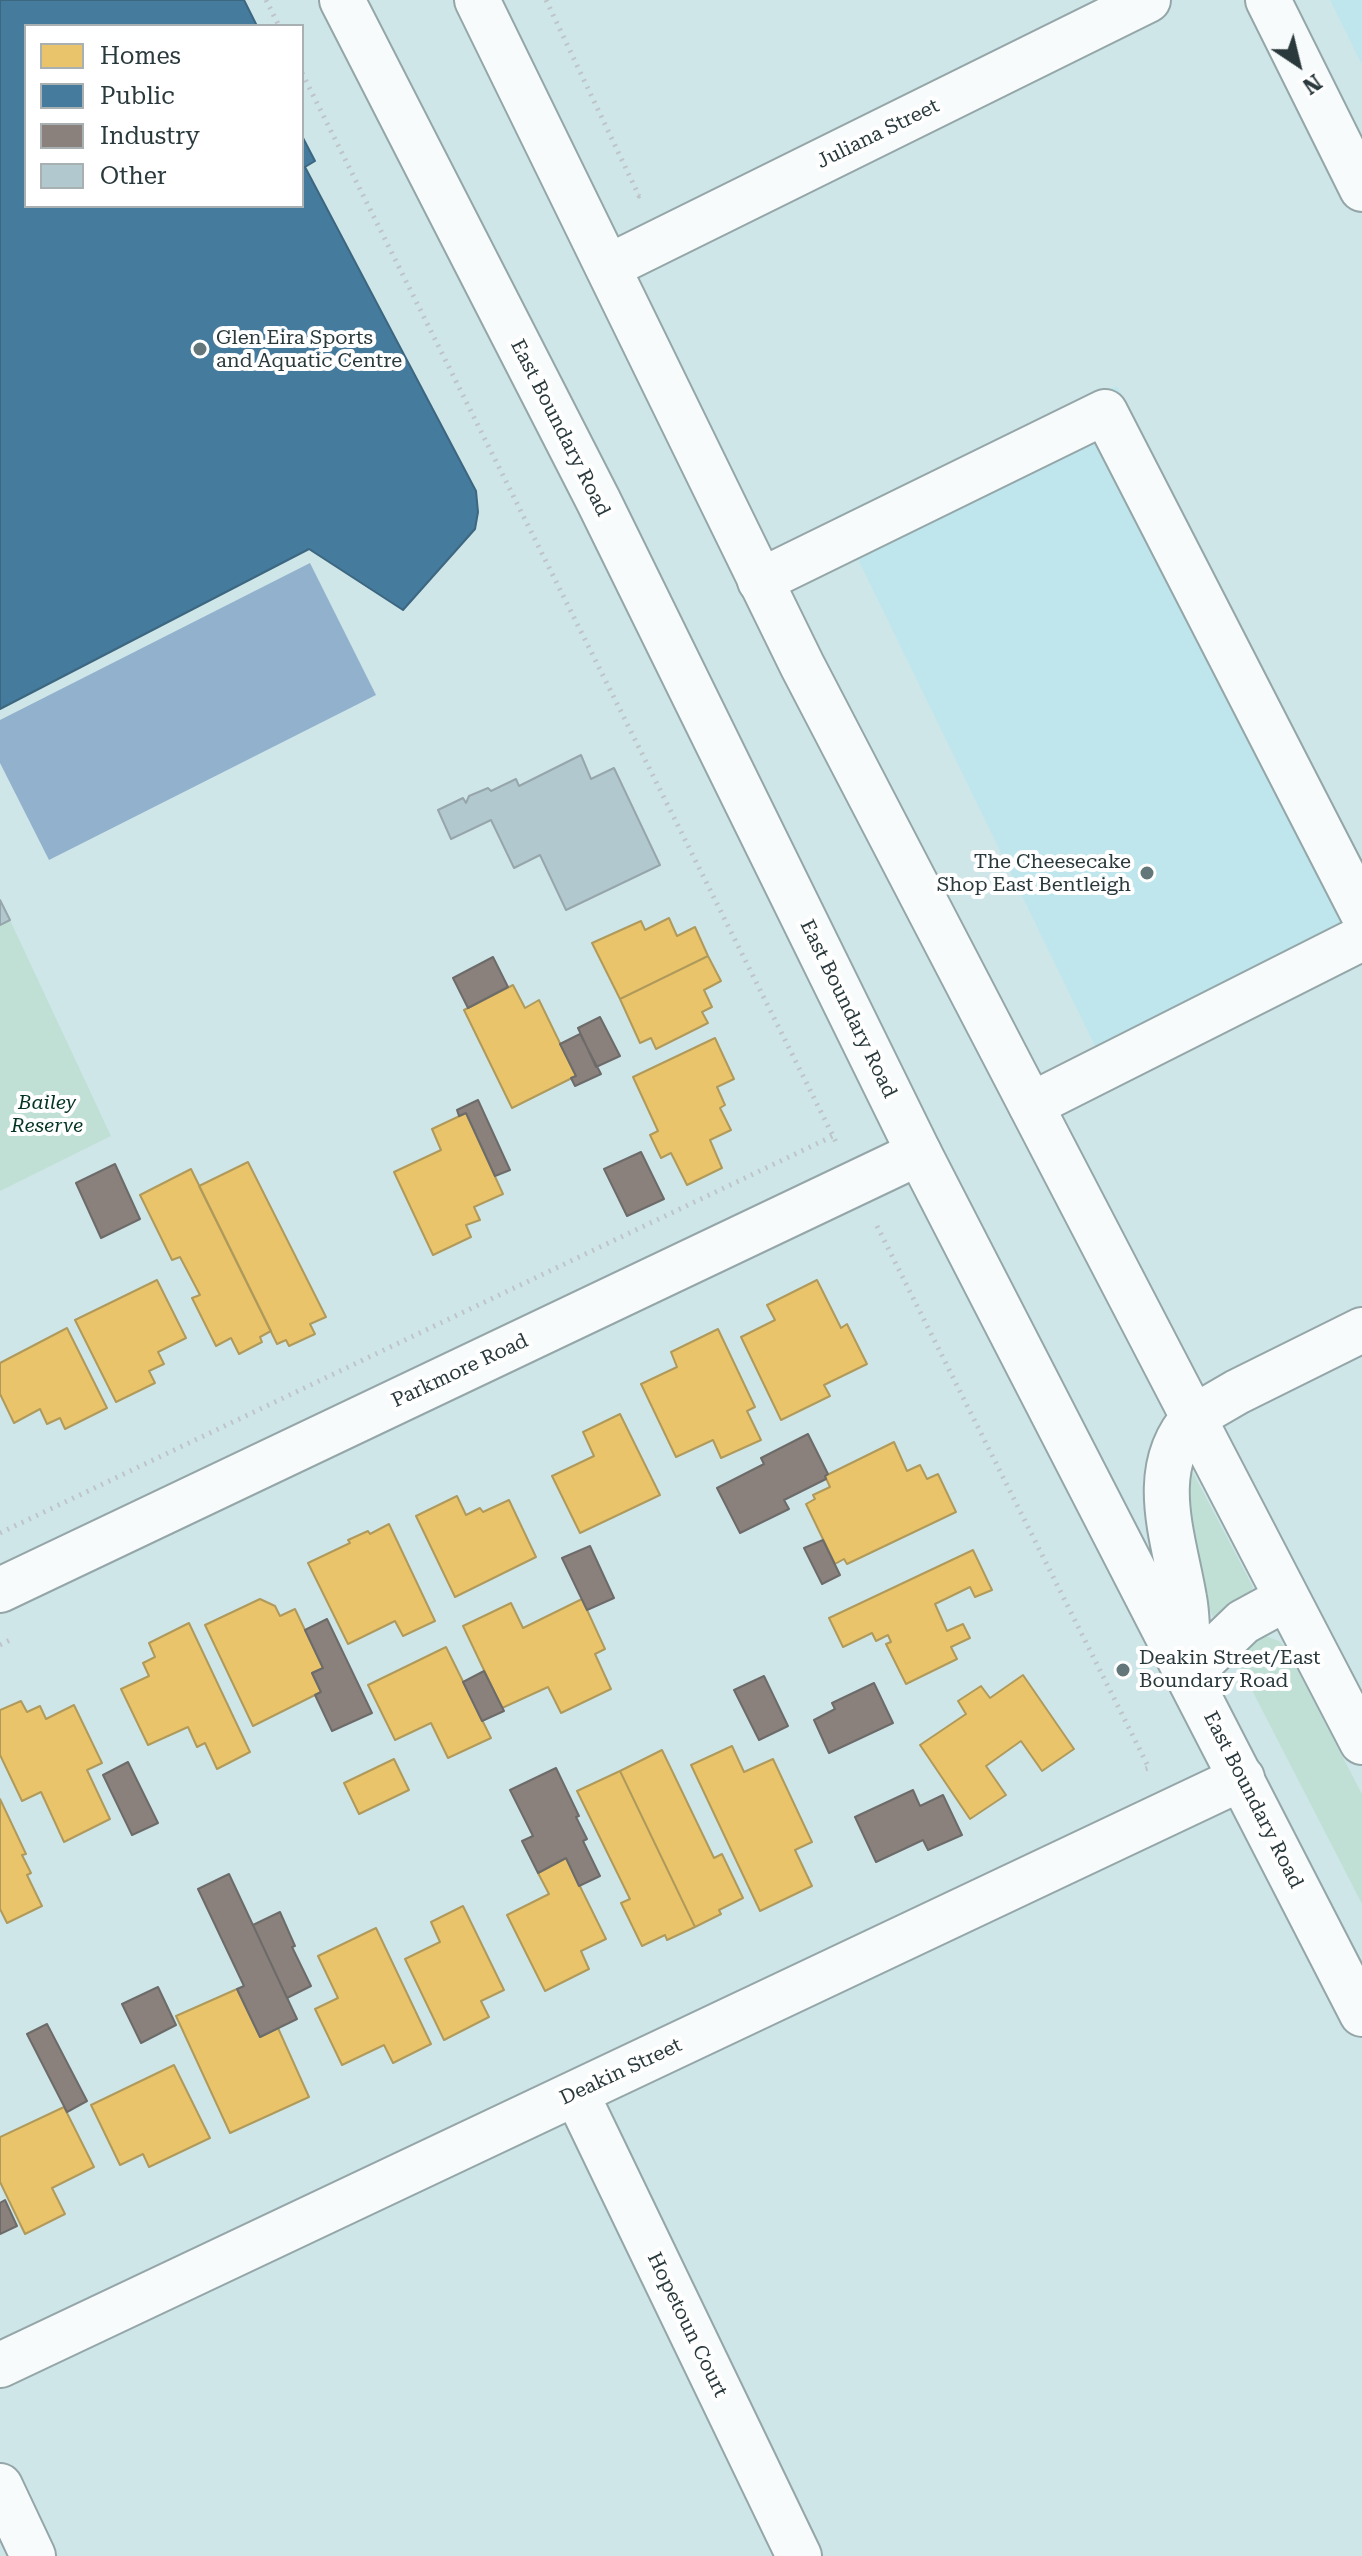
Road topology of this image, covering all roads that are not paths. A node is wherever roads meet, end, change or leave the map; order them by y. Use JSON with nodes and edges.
{"nodes":[{"id":1,"x":342,"y":0,"type":"edge"},
{"id":2,"x":477,"y":0,"type":"edge"},
{"id":3,"x":1148,"y":0,"type":"edge"},
{"id":4,"x":1268,"y":0,"type":"edge"},
{"id":5,"x":1362,"y":189,"type":"edge"},
{"id":6,"x":608,"y":267,"type":"junction"},
{"id":7,"x":760,"y":581,"type":"junction"},
{"id":8,"x":1362,"y":912,"type":"edge"},
{"id":9,"x":1362,"y":938,"type":"edge"},
{"id":10,"x":1031,"y":1105,"type":"junction"},
{"id":11,"x":919,"y":1153,"type":"junction"},
{"id":12,"x":1362,"y":1330,"type":"edge"},
{"id":13,"x":1194,"y":1417,"type":"junction"},
{"id":14,"x":0,"y":1590,"type":"edge"},
{"id":15,"x":1287,"y":1598,"type":"junction"},
{"id":16,"x":1189,"y":1674,"type":"junction"},
{"id":17,"x":1362,"y":1742,"type":"edge"},
{"id":18,"x":1242,"y":1778,"type":"junction"},
{"id":19,"x":1362,"y":2014,"type":"edge"},
{"id":20,"x":576,"y":2093,"type":"junction"},
{"id":21,"x":0,"y":2365,"type":"edge"},
{"id":22,"x":0,"y":2486,"type":"edge"},
{"id":23,"x":33,"y":2556,"type":"edge"},
{"id":24,"x":799,"y":2556,"type":"edge"}],
"edges":[{"from":1,"to":11,"type":"main road","name":"East Boundary Road"},
{"from":2,"to":6,"type":"main road"},
{"from":3,"to":6,"type":"main road","name":"Juliana Street"},
{"from":4,"to":5,"type":"main road"},
{"from":6,"to":7,"type":"main road"},
{"from":7,"to":8,"type":"main road"},
{"from":7,"to":10,"type":"main road"},
{"from":9,"to":10,"type":"main road"},
{"from":10,"to":13,"type":"main road"},
{"from":11,"to":14,"type":"main road","name":"Parkmore Road"},
{"from":11,"to":16,"type":"main road","name":"East Boundary Road"},
{"from":12,"to":13,"type":"main road"},
{"from":13,"to":15,"type":"main road"},
{"from":13,"to":16,"type":"main road"},
{"from":15,"to":16,"type":"main road"},
{"from":15,"to":17,"type":"main road"},
{"from":16,"to":18,"type":"main road","name":"East Boundary Road"},
{"from":18,"to":19,"type":"main road","name":"East Boundary Road"},
{"from":18,"to":20,"type":"main road","name":"Deakin Street"},
{"from":20,"to":21,"type":"main road","name":"Deakin Street"},
{"from":20,"to":24,"type":"main road","name":"Hopetoun Court"},
{"from":22,"to":23,"type":"main road"}]}
